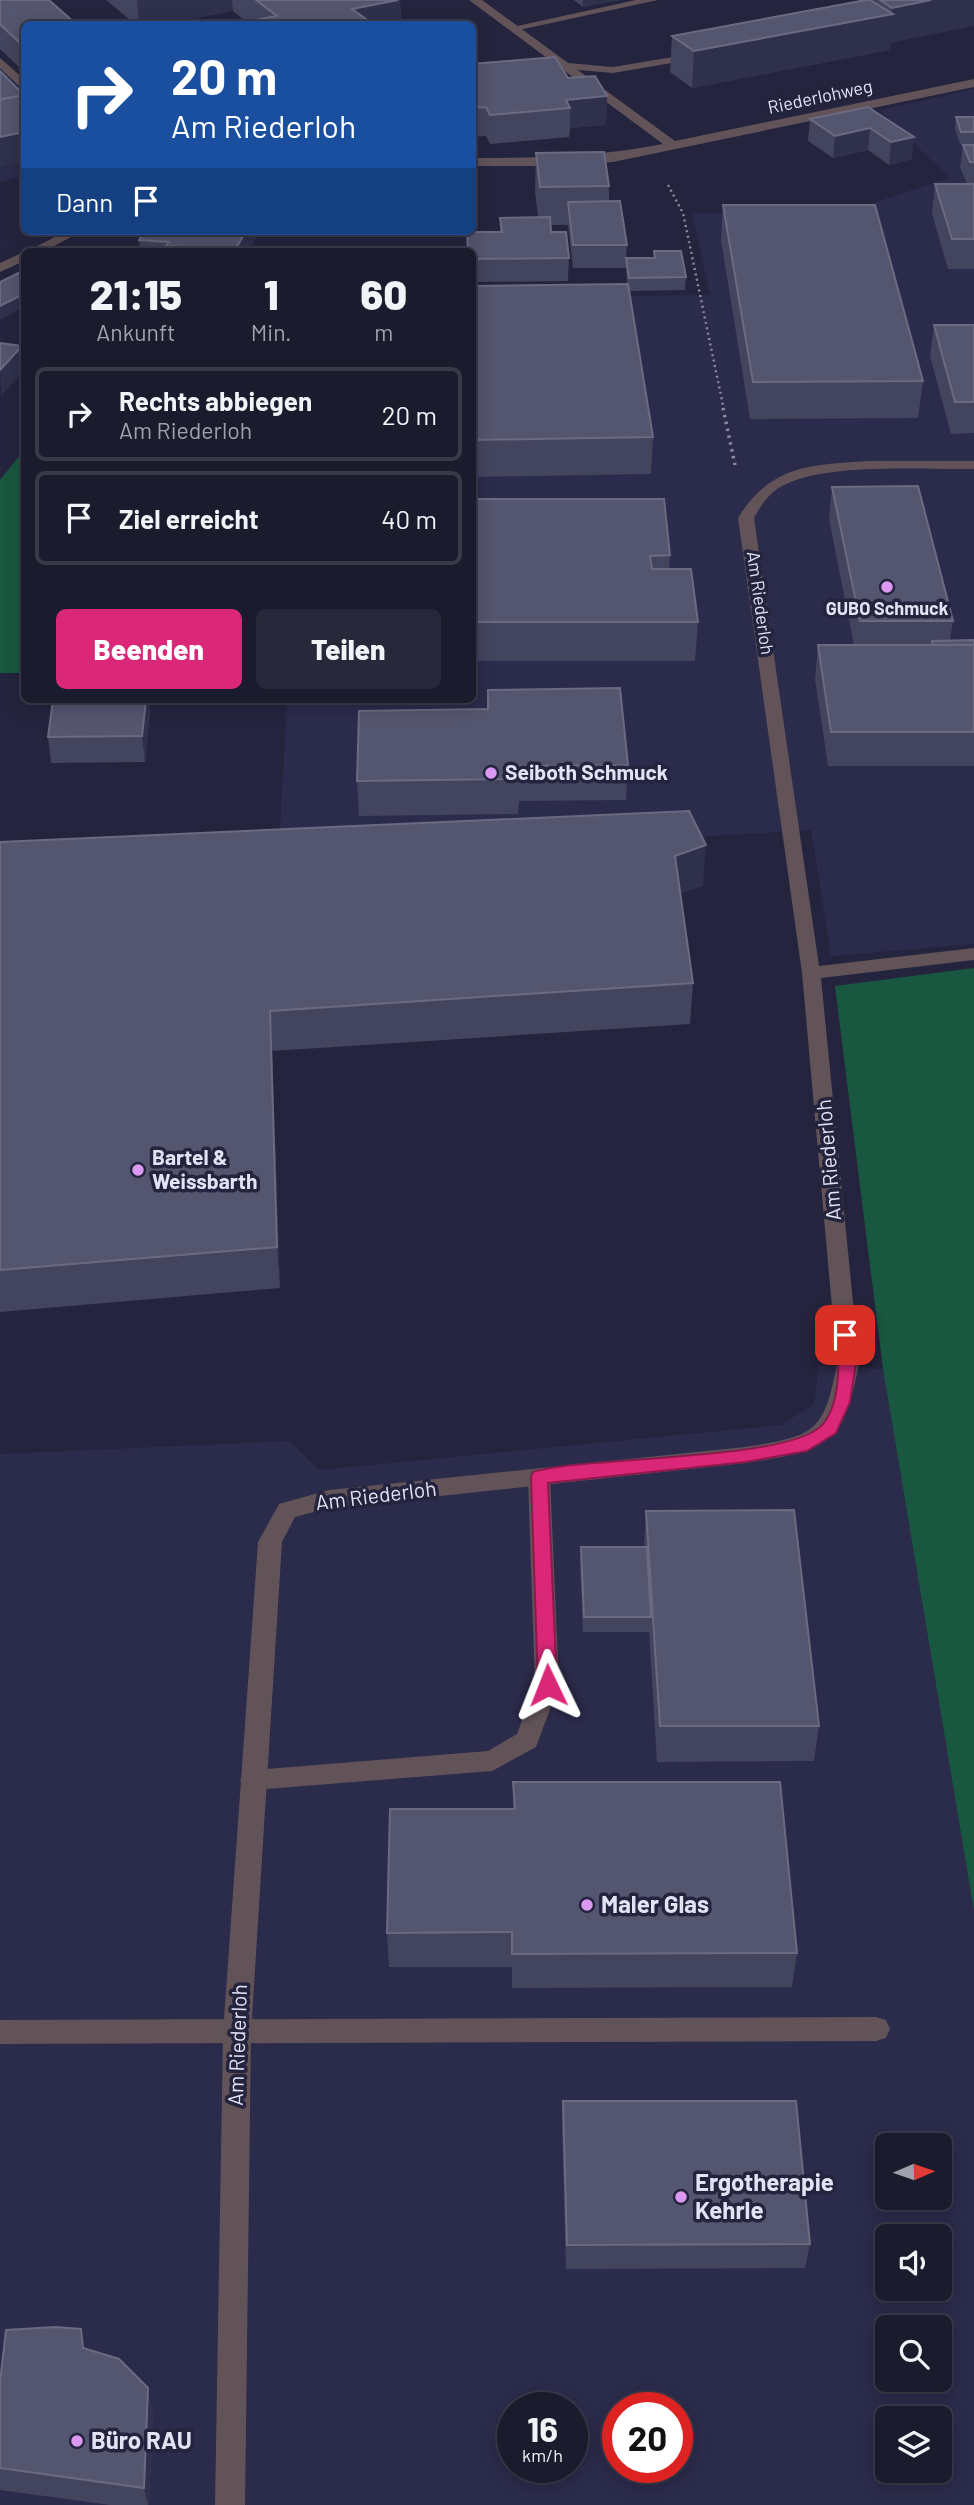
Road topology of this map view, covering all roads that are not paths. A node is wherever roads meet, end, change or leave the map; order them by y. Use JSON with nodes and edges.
{"nodes":[{"id":1,"x":475,"y":0,"type":"edge"},
{"id":2,"x":652,"y":0,"type":"edge"},
{"id":3,"x":514,"y":28,"type":"junction"},
{"id":4,"x":706,"y":54,"type":"edge"},
{"id":5,"x":0,"y":61,"type":"edge"},
{"id":6,"x":568,"y":66,"type":"junction"},
{"id":7,"x":21,"y":82,"type":"edge"},
{"id":8,"x":974,"y":83,"type":"edge"},
{"id":9,"x":672,"y":145,"type":"junction"},
{"id":10,"x":476,"y":162,"type":"edge"},
{"id":11,"x":68,"y":235,"type":"edge"},
{"id":12,"x":41,"y":248,"type":"edge"},
{"id":13,"x":21,"y":258,"type":"edge"},
{"id":14,"x":0,"y":268,"type":"edge"},
{"id":15,"x":974,"y":465,"type":"edge"},
{"id":16,"x":974,"y":954,"type":"edge"},
{"id":17,"x":811,"y":973,"type":"junction"},
{"id":18,"x":539,"y":1477,"type":"junction"},
{"id":19,"x":253,"y":1780,"type":"junction"},
{"id":20,"x":876,"y":2029,"type":"dead end"},
{"id":21,"x":0,"y":2032,"type":"edge"},
{"id":22,"x":237,"y":2033,"type":"junction"},
{"id":23,"x":230,"y":2505,"type":"edge"}],
"edges":[{"from":1,"to":3,"type":"street"},
{"from":2,"to":3,"type":"street"},
{"from":3,"to":6,"type":"street"},
{"from":4,"to":6,"type":"street"},
{"from":5,"to":7,"type":"street"},
{"from":6,"to":9,"type":"street"},
{"from":8,"to":9,"type":"street","name":"Riederlohweg"},
{"from":9,"to":10,"type":"street","name":"Riederlohweg"},
{"from":11,"to":12,"type":"street"},
{"from":13,"to":14,"type":"street"},
{"from":15,"to":17,"type":"street","name":"Am Riederloh"},
{"from":16,"to":17,"type":"street"},
{"from":17,"to":18,"type":"street","name":"Am Riederloh"},
{"from":18,"to":19,"type":"street","name":"Am Riederloh"},
{"from":18,"to":19,"type":"street"},
{"from":19,"to":22,"type":"street","name":"Am Riederloh"},
{"from":20,"to":22,"type":"street"},
{"from":21,"to":22,"type":"street"},
{"from":22,"to":23,"type":"street","name":"Am Riederloh"}]}
